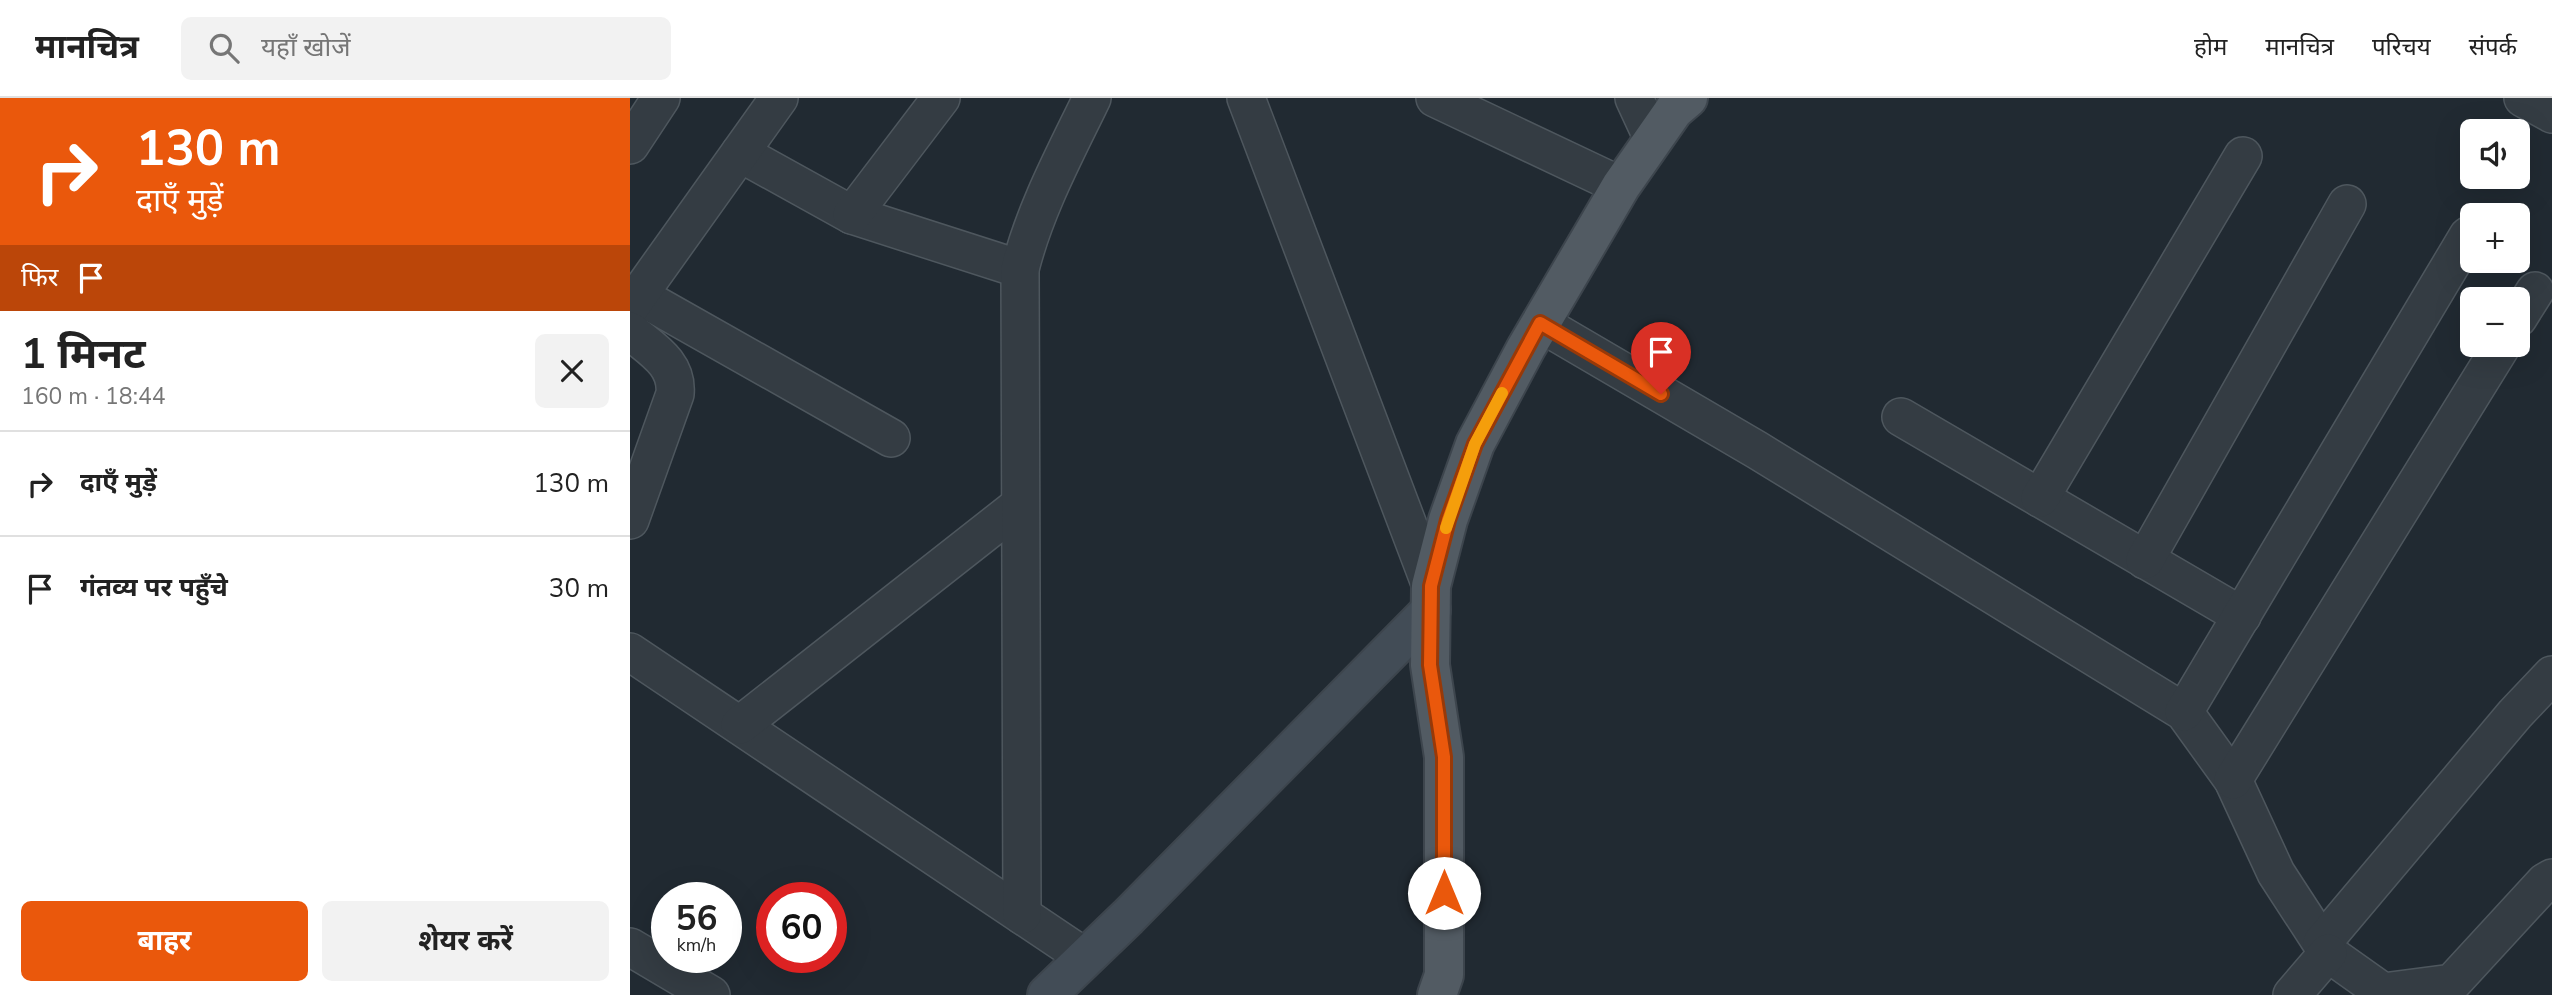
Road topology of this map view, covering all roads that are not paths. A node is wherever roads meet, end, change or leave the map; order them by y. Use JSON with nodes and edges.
{"nodes":[{"id":1,"x":662,"y":98,"type":"edge"},
{"id":2,"x":779,"y":98,"type":"edge"},
{"id":3,"x":941,"y":98,"type":"edge"},
{"id":4,"x":1092,"y":98,"type":"edge"},
{"id":5,"x":1246,"y":98,"type":"edge"},
{"id":6,"x":1435,"y":98,"type":"edge"},
{"id":7,"x":1634,"y":98,"type":"edge"},
{"id":8,"x":1688,"y":98,"type":"edge"},
{"id":9,"x":2523,"y":98,"type":"edge"},
{"id":10,"x":2552,"y":114,"type":"edge"},
{"id":11,"x":1653,"y":139,"type":"junction"},
{"id":12,"x":630,"y":145,"type":"edge"},
{"id":13,"x":740,"y":153,"type":"junction"},
{"id":14,"x":2243,"y":156,"type":"dead end"},
{"id":15,"x":1621,"y":186,"type":"junction"},
{"id":16,"x":2347,"y":204,"type":"dead end"},
{"id":17,"x":852,"y":215,"type":"junction"},
{"id":18,"x":2460,"y":249,"type":"edge"},
{"id":19,"x":1020,"y":270,"type":"junction"},
{"id":20,"x":634,"y":301,"type":"edge"},
{"id":21,"x":1540,"y":323,"type":"junction"},
{"id":22,"x":630,"y":331,"type":"edge"},
{"id":23,"x":2495,"y":357,"type":"edge"},
{"id":24,"x":1901,"y":417,"type":"dead end"},
{"id":25,"x":891,"y":438,"type":"dead end"},
{"id":26,"x":2039,"y":498,"type":"junction"},
{"id":27,"x":1020,"y":506,"type":"junction"},
{"id":28,"x":630,"y":520,"type":"edge"},
{"id":29,"x":2145,"y":560,"type":"junction"},
{"id":30,"x":1431,"y":598,"type":"junction"},
{"id":31,"x":2242,"y":616,"type":"junction"},
{"id":32,"x":630,"y":652,"type":"edge"},
{"id":33,"x":2552,"y":675,"type":"edge"},
{"id":34,"x":2184,"y":712,"type":"junction"},
{"id":35,"x":740,"y":725,"type":"junction"},
{"id":36,"x":2233,"y":780,"type":"junction"},
{"id":37,"x":2552,"y":878,"type":"edge"},
{"id":38,"x":1022,"y":915,"type":"junction"},
{"id":39,"x":630,"y":947,"type":"edge"},
{"id":40,"x":2325,"y":948,"type":"junction"},
{"id":41,"x":1086,"y":958,"type":"junction"},
{"id":42,"x":2408,"y":992,"type":"edge"},
{"id":43,"x":705,"y":994,"type":"edge"},
{"id":44,"x":1047,"y":995,"type":"edge"},
{"id":45,"x":1437,"y":995,"type":"edge"},
{"id":46,"x":2292,"y":995,"type":"edge"}],
"edges":[{"from":1,"to":12,"type":"street"},
{"from":2,"to":13,"type":"street"},
{"from":3,"to":17,"type":"street"},
{"from":4,"to":19,"type":"street"},
{"from":5,"to":30,"type":"street"},
{"from":6,"to":15,"type":"street"},
{"from":7,"to":11,"type":"street"},
{"from":8,"to":11,"type":"main road"},
{"from":9,"to":10,"type":"street"},
{"from":11,"to":15,"type":"main road"},
{"from":13,"to":17,"type":"street"},
{"from":13,"to":20,"type":"street"},
{"from":14,"to":26,"type":"street"},
{"from":15,"to":21,"type":"main road"},
{"from":16,"to":29,"type":"street"},
{"from":17,"to":19,"type":"street"},
{"from":18,"to":31,"type":"street"},
{"from":19,"to":27,"type":"street"},
{"from":20,"to":25,"type":"street"},
{"from":21,"to":30,"type":"main road"},
{"from":21,"to":34,"type":"street"},
{"from":22,"to":28,"type":"street"},
{"from":23,"to":36,"type":"street"},
{"from":24,"to":26,"type":"street"},
{"from":26,"to":29,"type":"street"},
{"from":27,"to":35,"type":"street"},
{"from":27,"to":38,"type":"street"},
{"from":29,"to":31,"type":"street"},
{"from":30,"to":41,"type":"street"},
{"from":30,"to":45,"type":"main road"},
{"from":31,"to":34,"type":"street"},
{"from":32,"to":35,"type":"street"},
{"from":33,"to":40,"type":"street"},
{"from":34,"to":36,"type":"street"},
{"from":35,"to":38,"type":"street"},
{"from":36,"to":40,"type":"street"},
{"from":37,"to":42,"type":"street"},
{"from":38,"to":41,"type":"street"},
{"from":39,"to":43,"type":"street"},
{"from":40,"to":42,"type":"street"},
{"from":40,"to":46,"type":"street"},
{"from":41,"to":44,"type":"street"}]}
